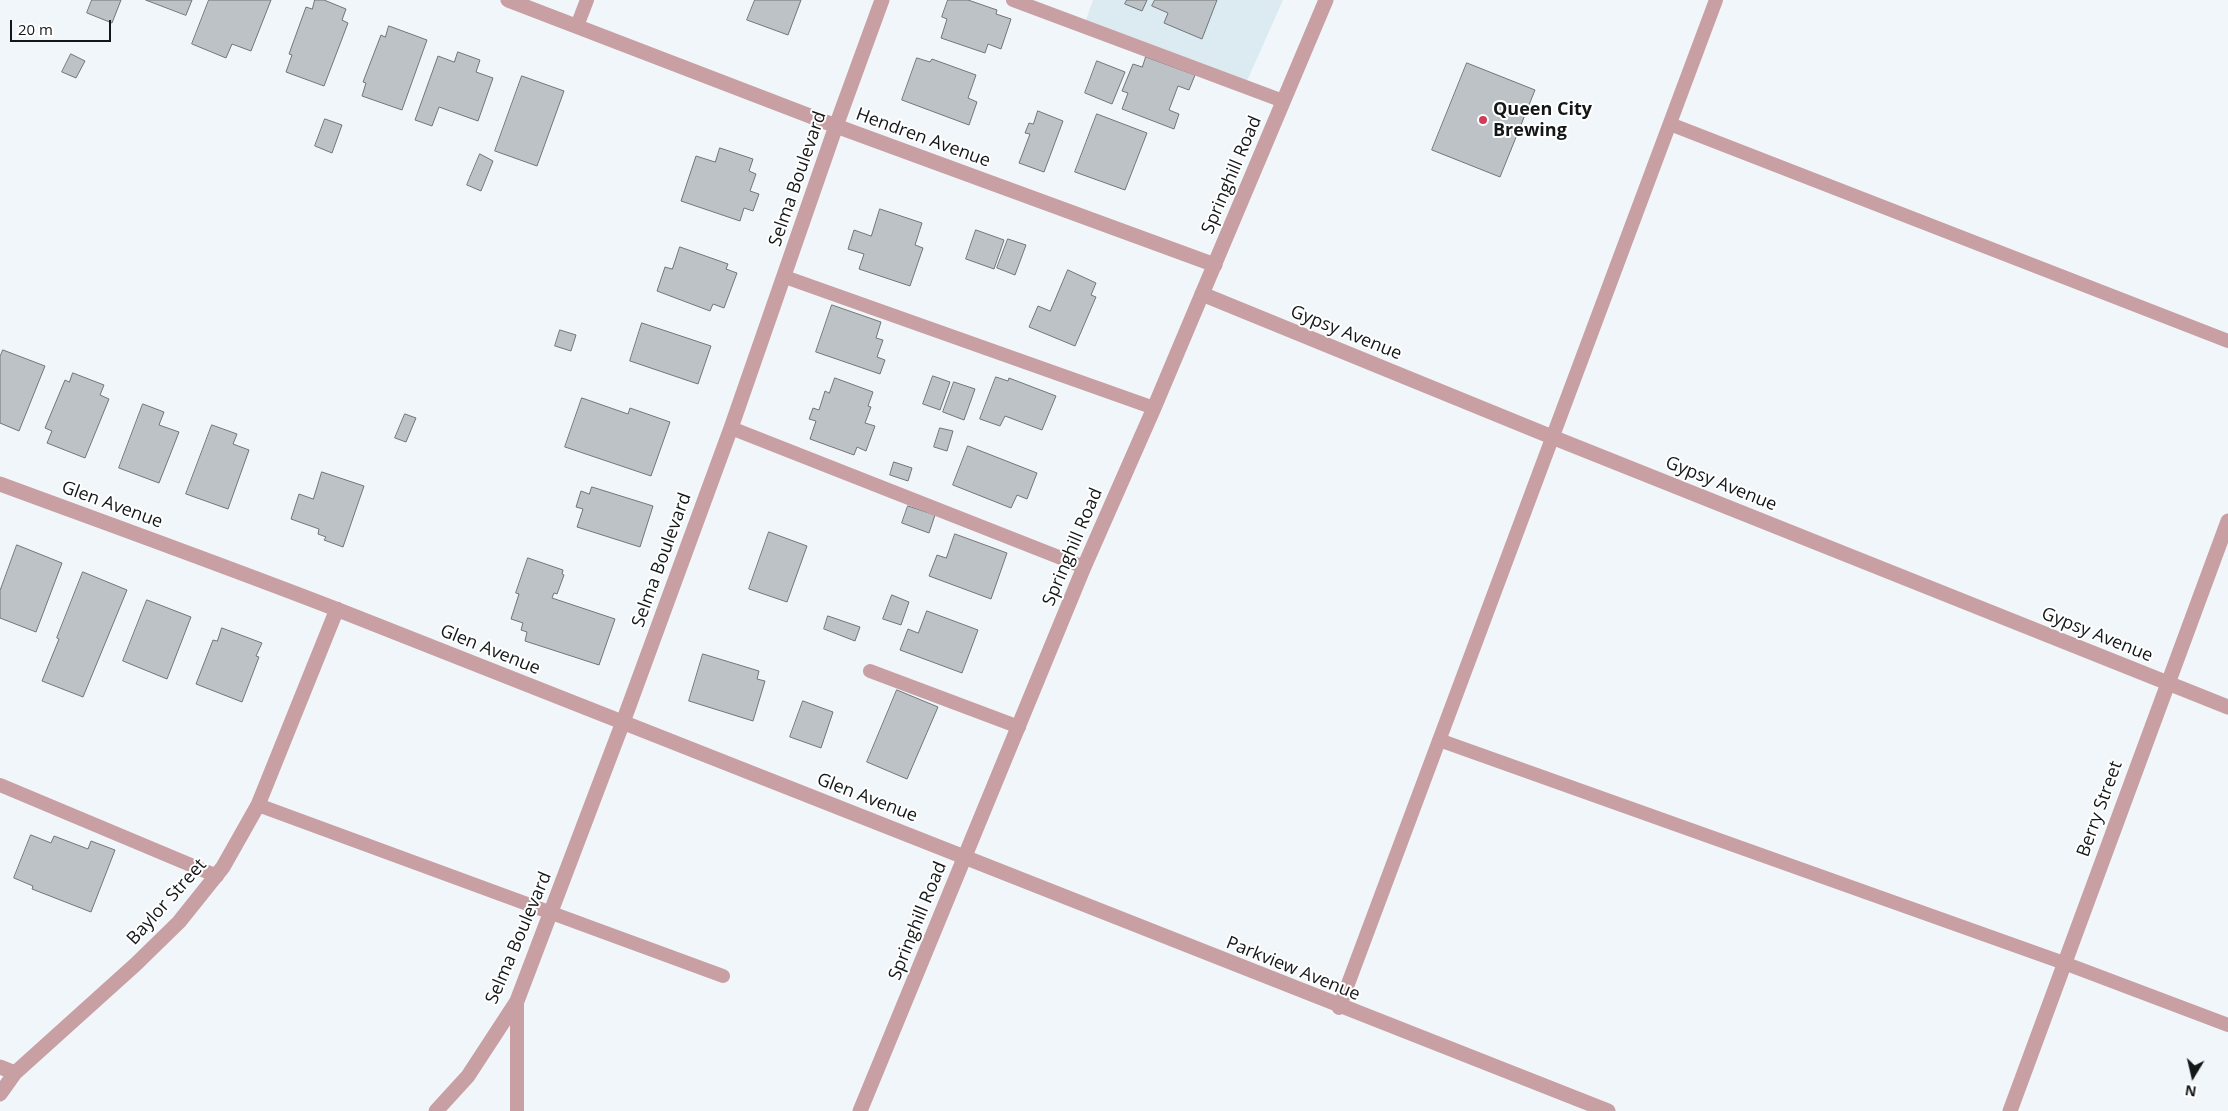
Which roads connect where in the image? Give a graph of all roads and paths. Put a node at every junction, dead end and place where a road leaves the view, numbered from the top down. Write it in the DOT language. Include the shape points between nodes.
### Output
graph roads {
  1 [pos="508,0"];
  2 [pos="587,0"];
  3 [pos="882,0"];
  4 [pos="1014,0"];
  5 [pos="1326,0"];
  6 [pos="1716,0"];
  7 [pos="576,26"];
  8 [pos="1283,101"];
  9 [pos="1670,124"];
  10 [pos="836,126"];
  11 [pos="1214,264"];
  12 [pos="785,277"];
  13 [pos="1202,294"];
  14 [pos="2228,341"];
  15 [pos="1154,408"];
  16 [pos="730,428"];
  17 [pos="1552,437"];
  18 [pos="0,484"];
  19 [pos="2228,521"];
  20 [pos="1084,567"];
  21 [pos="337,609"];
  22 [pos="870,671"];
  23 [pos="2167,682"];
  24 [pos="2228,707"];
  25 [pos="623,722"];
  26 [pos="1019,727"];
  27 [pos="1439,740"];
  28 [pos="0,785"];
  29 [pos="258,804"];
  30 [pos="965,857"];
  31 [pos="217,876"];
  32 [pos="552,912"];
  33 [pos="2064,963"];
  34 [pos="723,976"];
  35 [pos="517,1001"];
  36 [pos="1339,1008"];
  37 [pos="2228,1026"];
  38 [pos="0,1067"];
  39 [pos="15,1073"];
  40 [pos="0,1094"];
  41 [pos="436,1111"];
  42 [pos="517,1111"];
  43 [pos="860,1111"];
  44 [pos="1608,1111"];
  45 [pos="2010,1111"];
  1 -- 7 [label="street, Hendren Avenue"];
  2 -- 7 [label="lane"];
  3 -- 10 [label="street, Selma Boulevard"];
  4 -- 8 [label="lane"];
  5 -- 8 [label="street, Springhill Road"];
  6 -- 9 [label="lane"];
  7 -- 10 [label="street, Hendren Avenue"];
  8 -- 11 [label="street, Springhill Road"];
  9 -- 14 [label="lane"];
  9 -- 17 [label="lane"];
  10 -- 11 [label="street, Hendren Avenue"];
  10 -- 12 [label="street, Selma Boulevard"];
  11 -- 13 [label="street, Springhill Road"];
  12 -- 15 [label="lane"];
  12 -- 16 [label="street, Selma Boulevard"];
  13 -- 15 [label="street, Springhill Road"];
  13 -- 17 [label="street, Gypsy Avenue"];
  15 -- 20 [label="street, Springhill Road"];
  16 -- 20 [label="lane"];
  16 -- 25 [label="street, Selma Boulevard"];
  17 -- 23 [label="street, Gypsy Avenue"];
  17 -- 27 [label="lane"];
  18 -- 21 [label="street, Glen Avenue"];
  19 -- 23 [label="street, Berry Street"];
  20 -- 26 [label="street, Springhill Road"];
  21 -- 25 [label="street, Glen Avenue"];
  21 -- 29 [label="street, Baylor Street"];
  22 -- 26 [label="lane"];
  23 -- 24 [label="street, Gypsy Avenue"];
  23 -- 33 [label="street, Berry Street"];
  25 -- 30 [label="street, Glen Avenue"];
  25 -- 32 [label="street, Selma Boulevard"];
  26 -- 30 [label="street, Springhill Road"];
  27 -- 33 [label="lane"];
  27 -- 36 [label="lane"];
  28 -- 31 [label="lane"];
  29 -- 31 [label="street, Baylor Street"];
  29 -- 32 [label="lane"];
  30 -- 36 [label="street, Parkview Avenue"];
  30 -- 43 [label="street, Springhill Road"];
  31 -- 39 [label="street, Baylor Street" via="179,922 136,964"];
  32 -- 34 [label="lane"];
  32 -- 35 [label="street, Selma Boulevard"];
  33 -- 37 [label="lane"];
  33 -- 45 [label="street, Berry Street"];
  35 -- 41 [label="street, Selma Boulevard" via="468,1076"];
  35 -- 42 [label="lane"];
  36 -- 44 [label="street, Parkview Avenue"];
  38 -- 39 [label="street"];
  39 -- 40 [label="street, Baylor Street"];
}
